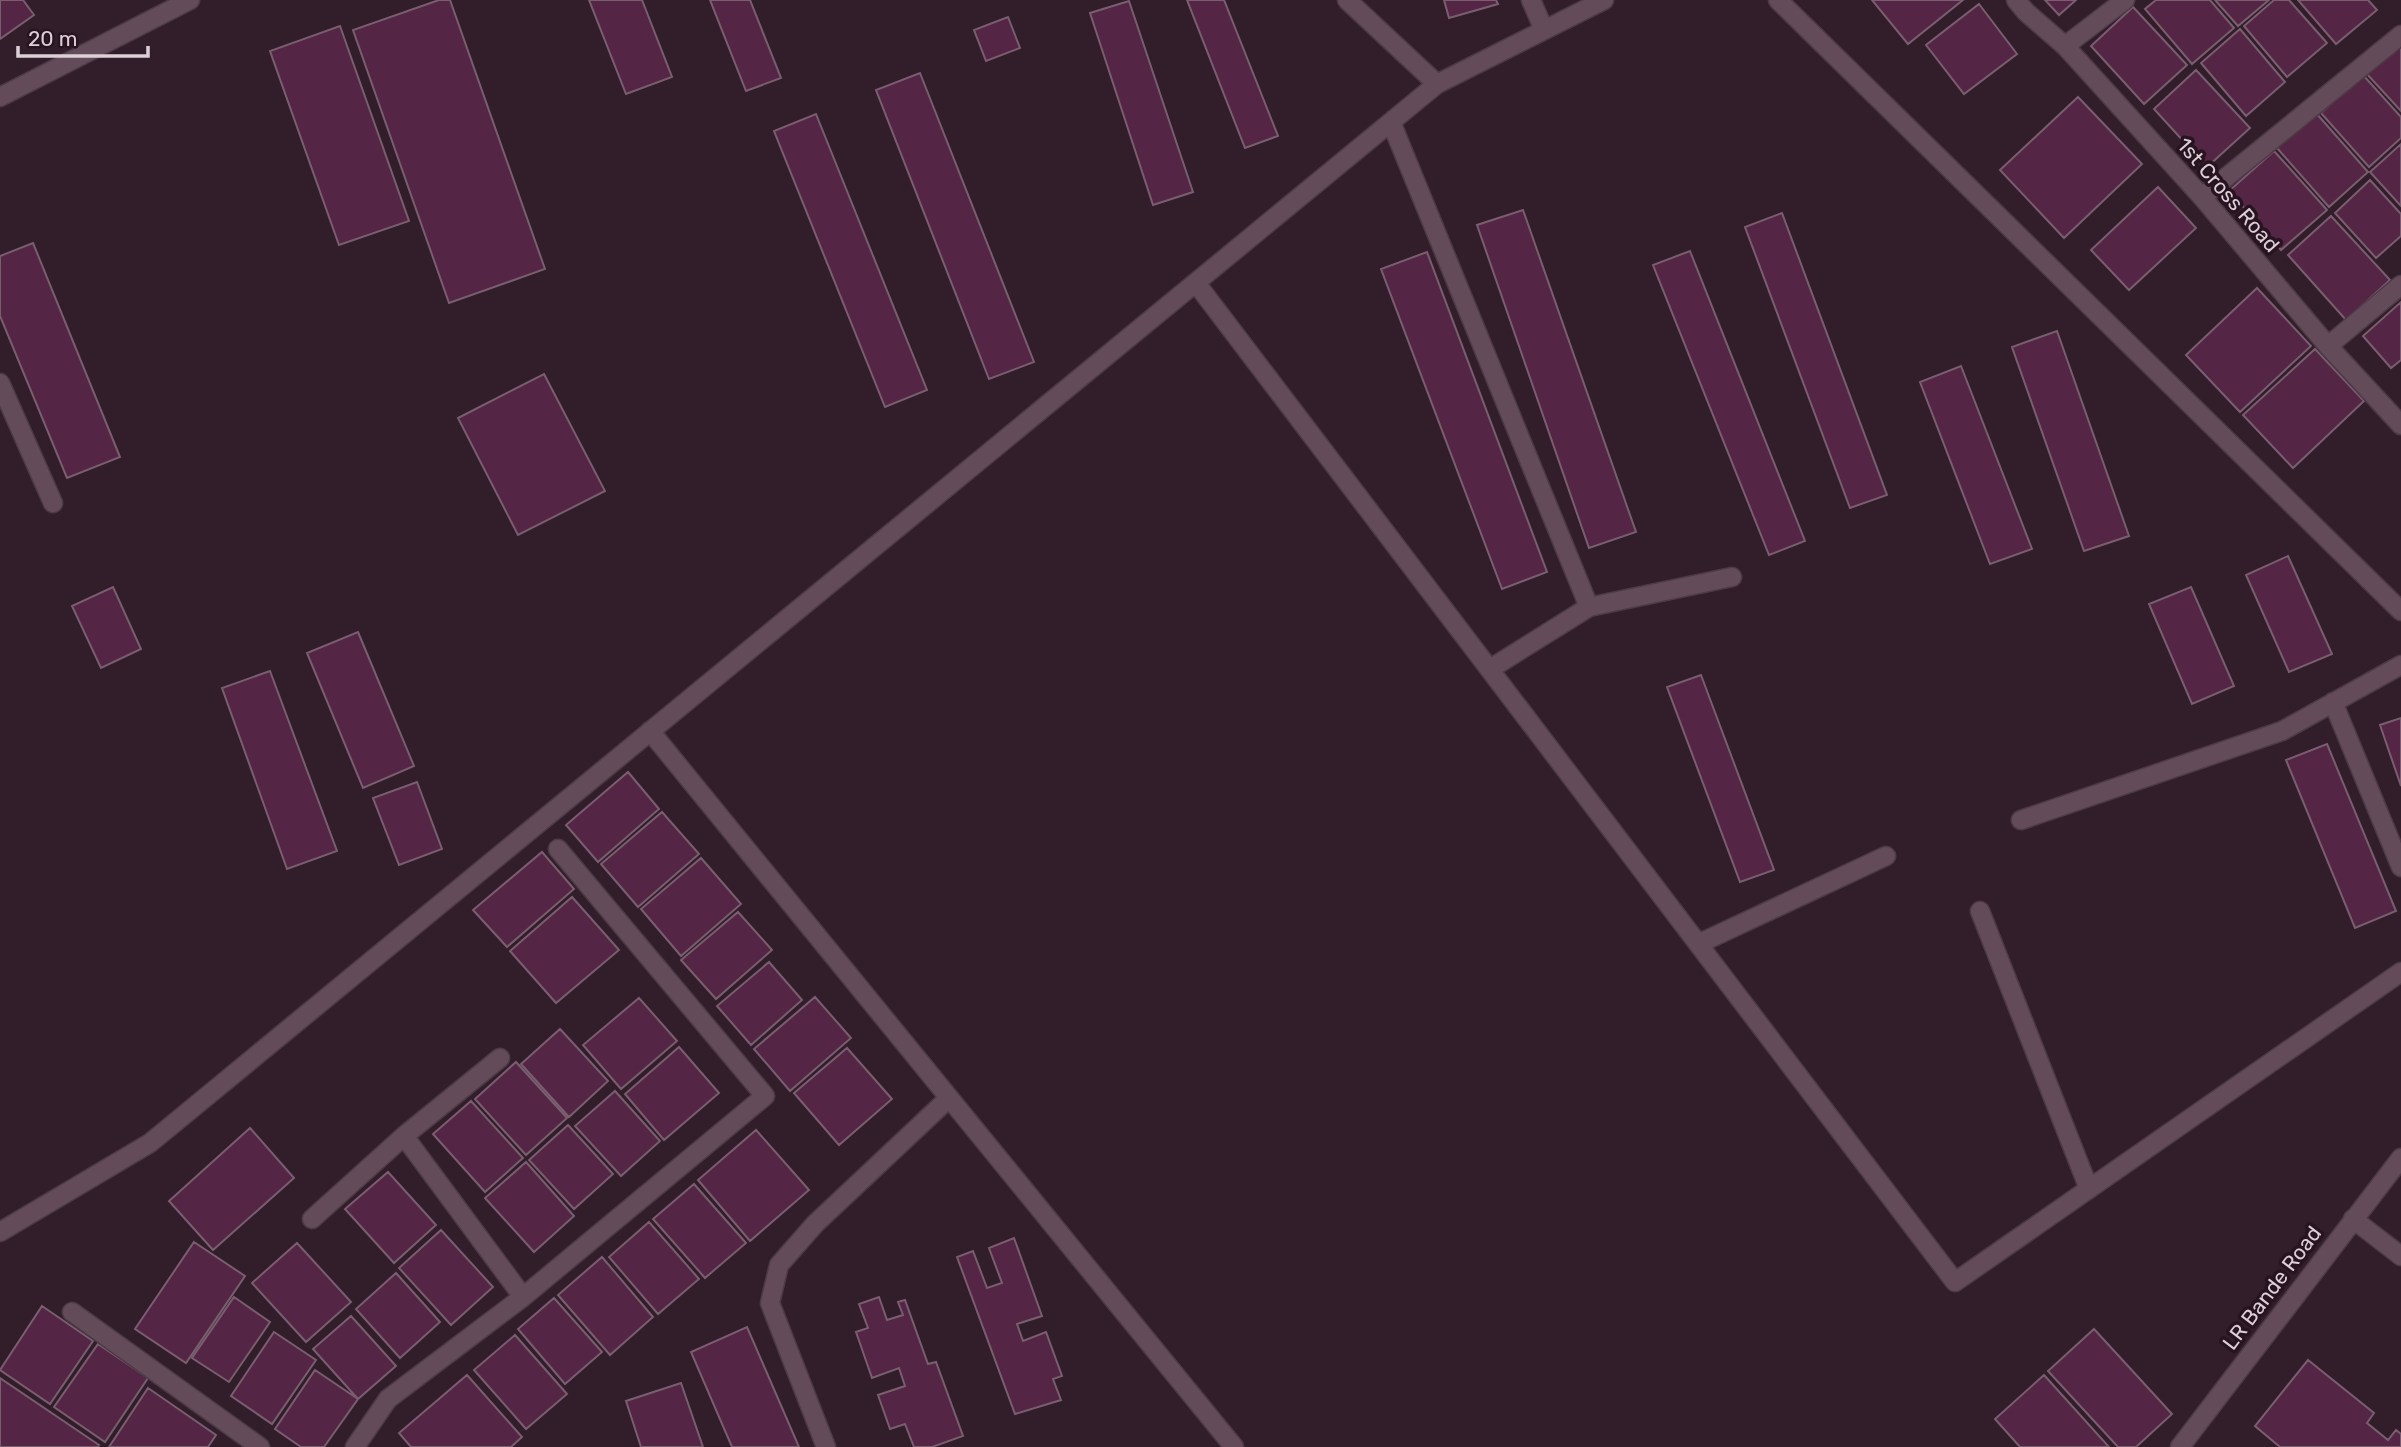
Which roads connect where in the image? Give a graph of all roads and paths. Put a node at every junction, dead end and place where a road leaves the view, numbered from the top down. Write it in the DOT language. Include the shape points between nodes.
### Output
graph roads {
  1 [pos="190,0"];
  2 [pos="1348,0"];
  3 [pos="1531,0"];
  4 [pos="1604,0"];
  5 [pos="1778,0"];
  6 [pos="2016,0"];
  7 [pos="2125,0"];
  8 [pos="1544,30"];
  9 [pos="2401,35"];
  10 [pos="2065,47"];
  11 [pos="1437,84"];
  12 [pos="0,97"];
  13 [pos="1391,122"];
  14 [pos="2202,197"];
  15 [pos="1196,283"];
  16 [pos="2401,285"];
  17 [pos="2328,345"];
  18 [pos="0,383"];
  19 [pos="2401,425"];
  20 [pos="54,503"];
  21 [pos="1732,577"];
  22 [pos="1589,607"];
  23 [pos="2401,611"];
  24 [pos="2401,665"];
  25 [pos="1490,669"];
  26 [pos="2333,702"];
  27 [pos="650,731"];
  28 [pos="2021,820"];
  29 [pos="558,849"];
  30 [pos="1886,856"];
  31 [pos="2401,867"];
  32 [pos="1980,911"];
  33 [pos="1698,944"];
  34 [pos="2401,972"];
  35 [pos="500,1058"];
  36 [pos="949,1098"];
  37 [pos="404,1136"];
  38 [pos="2401,1158"];
  39 [pos="2089,1189"];
  40 [pos="312,1219"];
  41 [pos="2353,1219"];
  42 [pos="0,1232"];
  43 [pos="2401,1256"];
  44 [pos="523,1297"];
  45 [pos="72,1312"];
  46 [pos="260,1447"];
  47 [pos="355,1447"];
  48 [pos="827,1447"];
  49 [pos="1234,1447"];
  50 [pos="2180,1447"];
  1 -- 12 [label="street"];
  2 -- 11 [label="street"];
  3 -- 8 [label="street"];
  4 -- 8 [label="street"];
  5 -- 23 [label="street"];
  6 -- 10 [label="street, 1st Cross Road"];
  7 -- 10 [label="street"];
  8 -- 11 [label="street"];
  9 -- 14 [label="street"];
  10 -- 14 [label="street, 1st Cross Road"];
  11 -- 13 [label="street"];
  13 -- 15 [label="street"];
  13 -- 22 [label="street"];
  14 -- 17 [label="street, 1st Cross Road"];
  15 -- 25 [label="street"];
  15 -- 27 [label="street"];
  16 -- 17 [label="street"];
  17 -- 19 [label="street, 1st Cross Road"];
  18 -- 20 [label="street"];
  21 -- 22 [label="street"];
  22 -- 25 [label="street"];
  24 -- 26 [label="street"];
  25 -- 33 [label="street"];
  26 -- 28 [label="street" via="2282,731"];
  26 -- 31 [label="street"];
  27 -- 36 [label="street"];
  27 -- 42 [label="street" via="150,1143"];
  29 -- 44 [label="street" via="765,1097"];
  30 -- 33 [label="street"];
  32 -- 39 [label="street"];
  33 -- 39 [label="street" via="1955,1282"];
  34 -- 39 [label="street"];
  35 -- 37 [label="street"];
  36 -- 48 [label="street" via="814,1224 779,1265 770,1303"];
  36 -- 49 [label="street"];
  37 -- 40 [label="street"];
  37 -- 44 [label="street"];
  38 -- 41 [label="street, LR Bande Road"];
  41 -- 43 [label="street"];
  41 -- 50 [label="street, LR Bande Road"];
  44 -- 47 [label="street" via="388,1399"];
  45 -- 46 [label="street"];
}
